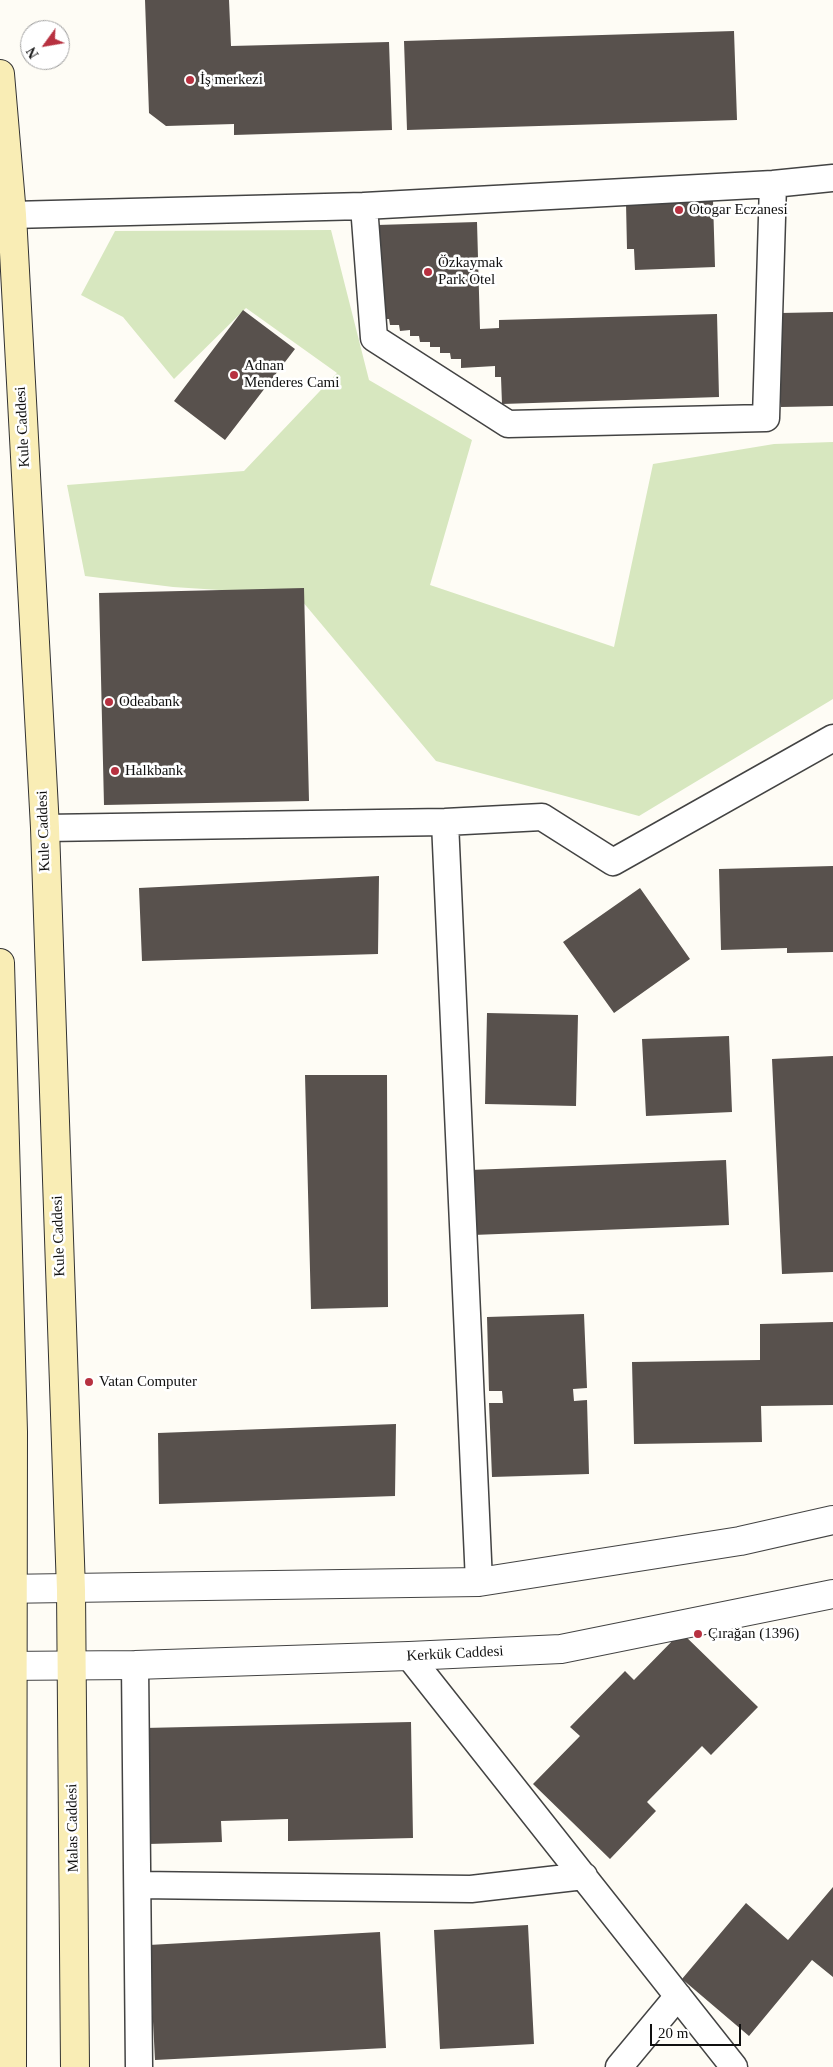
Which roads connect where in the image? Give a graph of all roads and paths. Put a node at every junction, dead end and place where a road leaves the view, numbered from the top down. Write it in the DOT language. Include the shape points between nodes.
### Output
graph roads {
  1 [pos="0,74"];
  2 [pos="833,178"];
  3 [pos="774,184"];
  4 [pos="364,206"];
  5 [pos="12,215"];
  6 [pos="833,738"];
  7 [pos="445,822"];
  8 [pos="45,828"];
  9 [pos="0,963"];
  10 [pos="13,1432"];
  11 [pos="0,1457"];
  12 [pos="833,1520"];
  13 [pos="479,1582"];
  14 [pos="7,1589"];
  15 [pos="71,1590"];
  16 [pos="833,1594"];
  17 [pos="409,1656"];
  18 [pos="71,1665"];
  19 [pos="134,1665"];
  20 [pos="6,1666"];
  21 [pos="584,1876"];
  22 [pos="138,1885"];
  23 [pos="678,1996"];
  24 [pos="12,2067"];
  25 [pos="76,2067"];
  26 [pos="139,2067"];
  27 [pos="619,2067"];
  28 [pos="734,2067"];
  1 -- 5 [label="main road, Kule Caddesi"];
  2 -- 3 [label="street"];
  3 -- 4 [label="street"];
  3 -- 4 [label="street" via="766,418 508,424 374,338"];
  4 -- 5 [label="street"];
  5 -- 8 [label="main road, Kule Caddesi"];
  6 -- 7 [label="street" via="613,862 542,817"];
  7 -- 8 [label="street"];
  7 -- 13 [label="street"];
  8 -- 15 [label="main road, Kule Caddesi"];
  9 -- 10 [label="main road"];
  10 -- 11 [label="main road"];
  10 -- 14 [label="main road"];
  12 -- 13 [label="street" via="740,1541"];
  13 -- 15 [label="street"];
  14 -- 15 [label="street"];
  14 -- 20 [label="main road"];
  15 -- 18 [label="main road, Malas Caddesi"];
  16 -- 17 [label="street, Kerkük Caddesi" via="561,1648"];
  17 -- 19 [label="street, Kerkük Caddesi"];
  17 -- 21 [label="street"];
  18 -- 19 [label="street, Kerkük Caddesi"];
  18 -- 20 [label="street, Kerkük Caddesi"];
  18 -- 25 [label="main road, Malas Caddesi"];
  19 -- 22 [label="street"];
  20 -- 24 [label="main road"];
  21 -- 22 [label="street" via="471,1889"];
  21 -- 23 [label="street"];
  22 -- 26 [label="street"];
  23 -- 27 [label="street"];
  23 -- 28 [label="street"];
}
